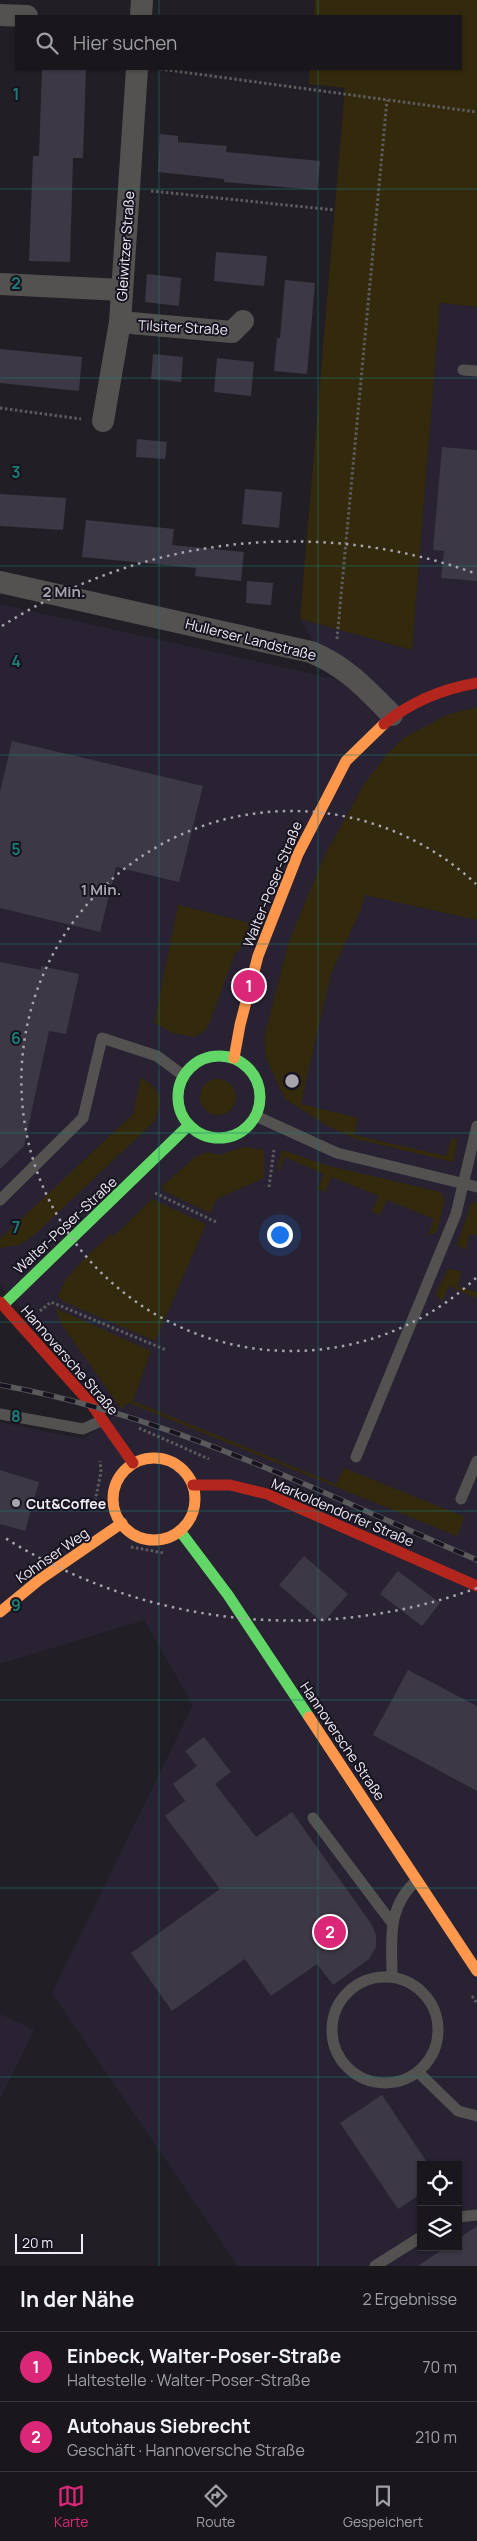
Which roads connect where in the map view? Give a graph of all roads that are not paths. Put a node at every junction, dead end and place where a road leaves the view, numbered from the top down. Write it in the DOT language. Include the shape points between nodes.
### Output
graph roads {
  1 [pos="142,0"];
  2 [pos="0,15"];
  3 [pos="141,15"];
  4 [pos="15,16"];
  5 [pos="137,70"];
  6 [pos="0,284"];
  7 [pos="122,290"];
  8 [pos="120,322"];
  9 [pos="243,322"];
  10 [pos="463,370"];
  11 [pos="477,371"];
  12 [pos="103,421"];
  13 [pos="0,582"];
  14 [pos="477,683"];
  15 [pos="392,715"];
  16 [pos="234,1058"];
  17 [pos="184,1076"];
  18 [pos="256,1116"];
  19 [pos="189,1125"];
  20 [pos="477,1126"];
  21 [pos="464,1184"];
  22 [pos="477,1187"];
  23 [pos="0,1200"];
  24 [pos="1,1303"];
  25 [pos="0,1414"];
  26 [pos="103,1420"];
  27 [pos="356,1457"];
  28 [pos="477,1461"];
  29 [pos="134,1463"];
  30 [pos="193,1485"];
  31 [pos="461,1499"];
  32 [pos="122,1523"];
  33 [pos="180,1531"];
  34 [pos="477,1586"];
  35 [pos="0,1612"];
  36 [pos="312,1818"];
  37 [pos="418,1880"];
  38 [pos="392,1923"];
  39 [pos="477,1970"];
  40 [pos="392,1977"];
  41 [pos="418,2072"];
  42 [pos="477,2116"];
  43 [pos="477,2215"];
  44 [pos="462,2217"];
  45 [pos="417,2240"];
  46 [pos="375,2266"];
  1 -- 3 [label="street"];
  2 -- 4 [label="street"];
  5 -- 7 [label="street, Gleiwitzer Straße"];
  6 -- 7 [label="street"];
  7 -- 8 [label="street, Gleiwitzer Straße"];
  8 -- 9 [label="street, Tilsiter Straße" via="232,332"];
  8 -- 12 [label="street, Gleiwitzer Straße"];
  10 -- 11 [label="lane"];
  13 -- 15 [label="street, Hullerser Landstraße" via="312,652 334,662 356,679"];
  14 -- 15 [label="main road" via="458,685 428,695"];
  15 -- 16 [label="main road, Walter-Poser-Straße" via="349,756 307,831 249,986 238,1025"];
  16 -- 17 [label="main road" via="222,1056 200,1060"];
  16 -- 18 [label="main road" via="246,1065 257,1082 260,1103"];
  17 -- 19 [label="main road" via="178,1101"];
  17 -- 23 [label="lane" via="157,1056 102,1038 83,1118"];
  18 -- 19 [label="main road" via="248,1127 225,1138 206,1135"];
  18 -- 21 [label="lane" via="337,1153"];
  19 -- 24 [label="main road, Walter-Poser-Straße"];
  20 -- 21 [label="lane"];
  21 -- 22 [label="lane"];
  21 -- 27 [label="lane" via="456,1214"];
  24 -- 26 [label="main road, Hannoversche Straße"];
  25 -- 26 [label="lane" via="83,1429"];
  26 -- 29 [label="main road, Hannoversche Straße"];
  28 -- 31 [label="lane"];
  29 -- 30 [label="main road" via="151,1457 168,1460 184,1470"];
  29 -- 32 [label="main road" via="122,1473 115,1486 113,1502"];
  30 -- 33 [label="main road" via="196,1497 194,1510"];
  30 -- 34 [label="main road, Markoldendorfer Straße" via="230,1485 267,1494"];
  32 -- 33 [label="main road" via="138,1537 152,1540"];
  32 -- 35 [label="main road, Kohnser Weg" via="39,1580"];
  33 -- 37 [label="main road, Hannoversche Straße" via="228,1595"];
  36 -- 38 [label="lane"];
  37 -- 38 [label="lane" via="404,1893"];
  37 -- 39 [label="main road, Hannoversche Straße"];
  38 -- 40 [label="lane"];
  40 -- 41 [label="lane" via="409,1982 424,1993 436,2016 437,2042 430,2059"];
  40 -- 41 [label="lane" via="358,1984 345,1995 335,2010 331,2027 333,2044 340,2060 353,2073 368,2081 386,2084"];
  41 -- 42 [label="lane" via="458,2111"];
  43 -- 44 [label="lane"];
  45 -- 46 [label="lane"];
}
